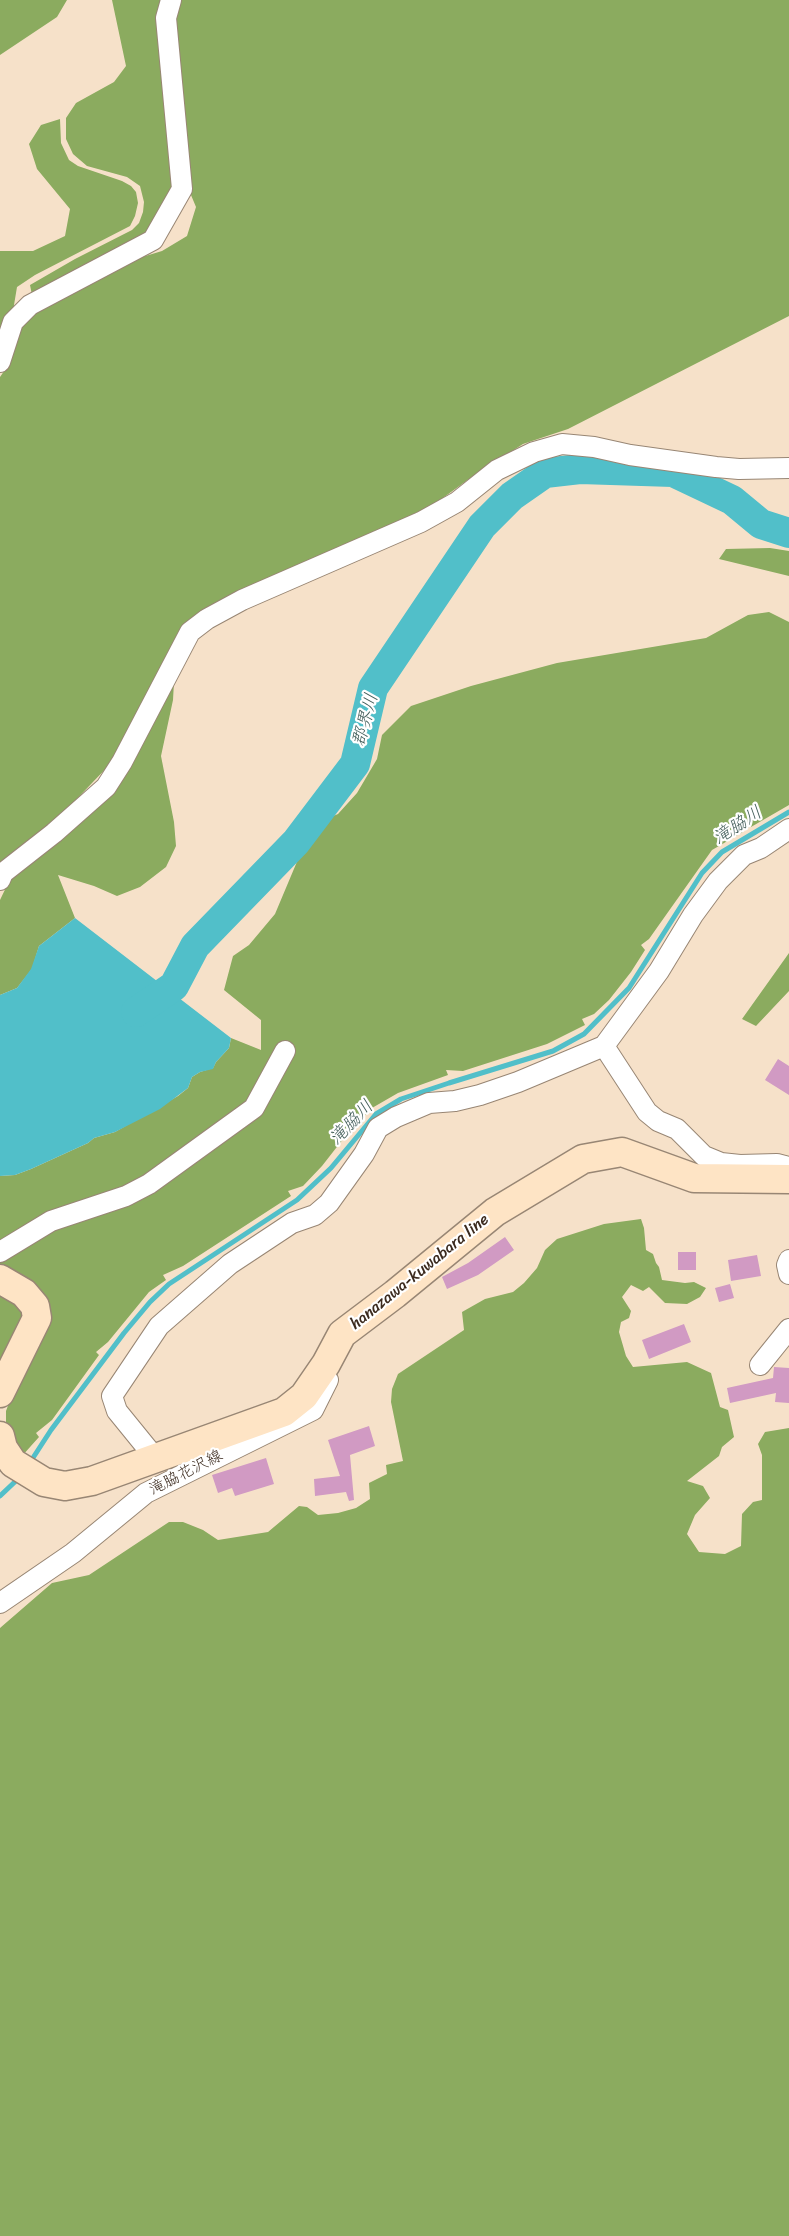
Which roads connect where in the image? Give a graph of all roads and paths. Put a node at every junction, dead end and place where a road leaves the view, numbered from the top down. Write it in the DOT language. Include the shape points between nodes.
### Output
graph roads {
  1 [pos="171,0"];
  2 [pos="0,362"];
  3 [pos="789,468"];
  4 [pos="789,829"];
  5 [pos="0,880"];
  6 [pos="604,1046"];
  7 [pos="285,1051"];
  8 [pos="789,1167"];
  9 [pos="789,1179"];
  10 [pos="0,1252"];
  11 [pos="789,1260"];
  12 [pos="789,1274"];
  13 [pos="0,1279"];
  14 [pos="789,1329"];
  15 [pos="326,1364"];
  16 [pos="760,1365"];
  17 [pos="0,1393"];
  18 [pos="0,1436"];
  19 [pos="156,1460"];
  20 [pos="0,1603"];
  1 -- 2 [label="street" via="166,18 182,189 153,240 30,305 13,322"];
  3 -- 5 [label="street" via="716,467 562,444 497,470 457,502 421,522 242,600 190,632 106,787 3,873"];
  4 -- 6 [label="street" via="744,855 718,880"];
  6 -- 8 [label="street" via="647,1112 677,1129 704,1156 740,1166"];
  6 -- 19 [label="street" via="490,1091 455,1101 429,1103 378,1128 329,1203 230,1264 159,1326 112,1396 117,1411"];
  7 -- 10 [label="street" via="254,1108 149,1185 51,1221"];
  9 -- 15 [label="main road, hanazawa-kuwabara line" via="694,1178 622,1152 583,1159 495,1212 342,1334"];
  11 -- 12 [label="street"];
  13 -- 17 [label="main road" via="24,1293 35,1306 37,1318"];
  14 -- 16 [label="street"];
  15 -- 19 [label="main road, hanazawa-kuwabara line" via="304,1396 284,1412"];
  15 -- 20 [label="street, 滝脇花沢線" via="328,1382 313,1410 146,1493 73,1553"];
  18 -- 19 [label="main road, hanazawa-kuwabara line" via="3,1448 22,1469 44,1482 65,1486 92,1482"];
}
